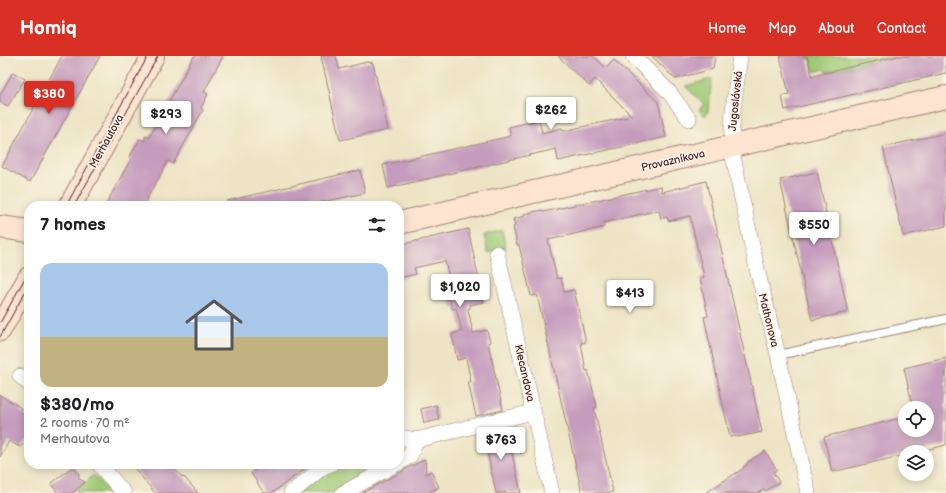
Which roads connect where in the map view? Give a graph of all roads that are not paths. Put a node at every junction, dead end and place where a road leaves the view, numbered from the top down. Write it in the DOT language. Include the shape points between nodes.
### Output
graph roads {
  1 [pos="153,56"];
  2 [pos="632,56"];
  3 [pos="740,56"];
  4 [pos="946,97"];
  5 [pos="689,119"];
  6 [pos="731,147"];
  7 [pos="73,201"];
  8 [pos="404,222"];
  9 [pos="0,227"];
  10 [pos="24,230"];
  11 [pos="497,254"];
  12 [pos="24,287"];
  13 [pos="946,319"];
  14 [pos="0,328"];
  15 [pos="778,355"];
  16 [pos="533,412"];
  17 [pos="404,438"];
  18 [pos="416,440"];
  19 [pos="404,459"];
  20 [pos="103,469"];
  21 [pos="321,469"];
  22 [pos="387,469"];
  23 [pos="124,493"];
  24 [pos="291,493"];
  25 [pos="343,493"];
  26 [pos="552,493"];
  27 [pos="808,493"];
  1 -- 7 [label="main road, Merhautova"];
  2 -- 5 [label="street" via="669,92"];
  3 -- 6 [label="street, Jugoslávská"];
  4 -- 6 [label="main road, Provazníkova"];
  6 -- 8 [label="main road, Provazníkova"];
  6 -- 15 [label="street, Mathonova"];
  9 -- 10 [label="main road"];
  11 -- 16 [label="street, Klecandova"];
  12 -- 14 [label="main road"];
  13 -- 15 [label="lane"];
  15 -- 27 [label="street, Mathonova"];
  16 -- 18 [label="street"];
  16 -- 26 [label="street, Klecandova"];
  17 -- 18 [label="street"];
  18 -- 19 [label="street" via="410,456"];
  20 -- 23 [label="street"];
  21 -- 24 [label="street"];
  22 -- 25 [label="street"];
}
